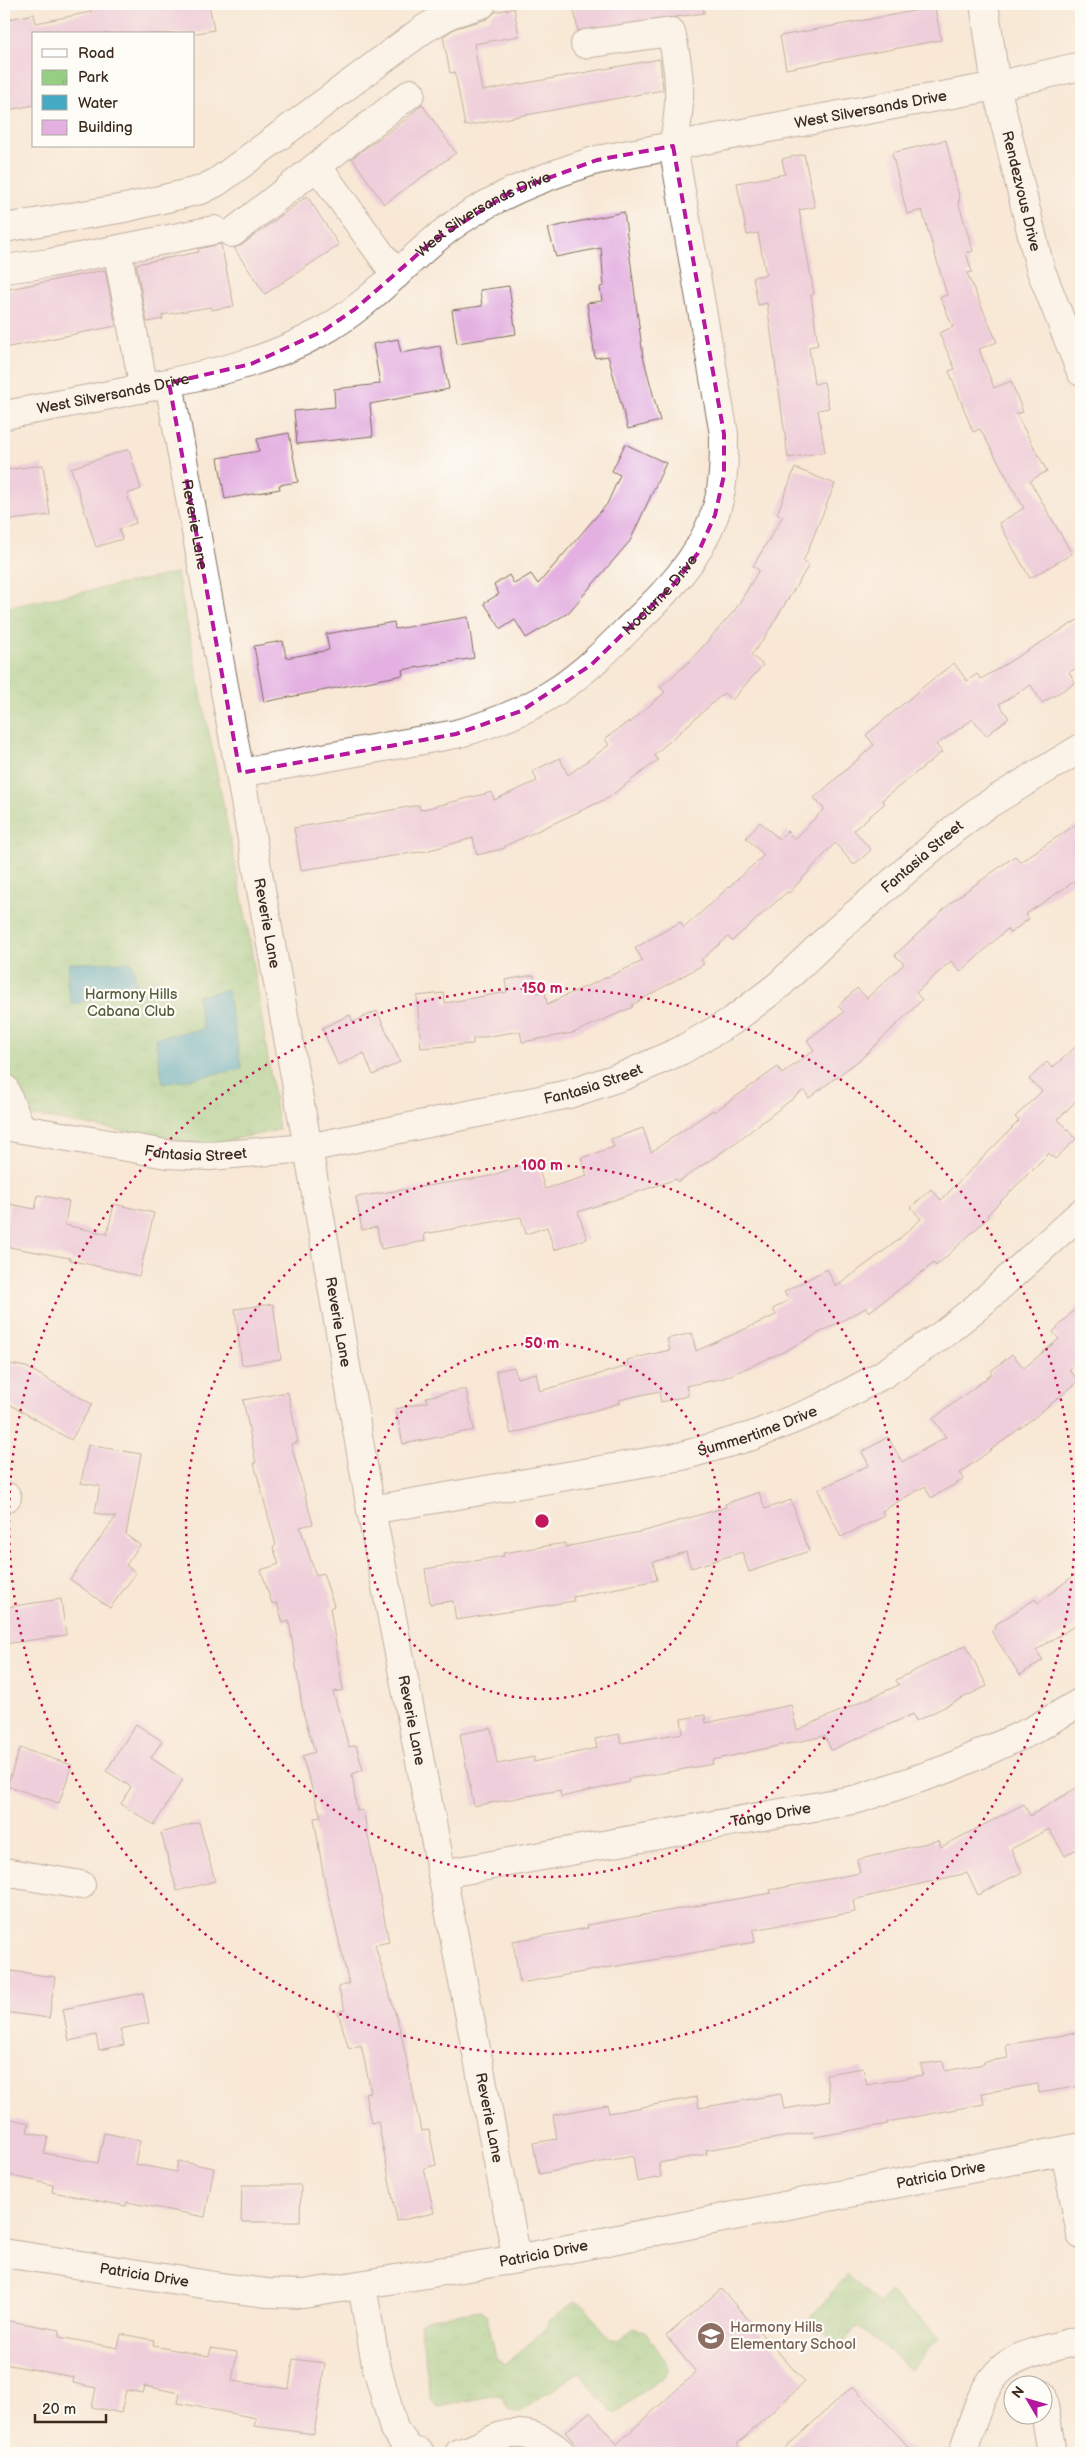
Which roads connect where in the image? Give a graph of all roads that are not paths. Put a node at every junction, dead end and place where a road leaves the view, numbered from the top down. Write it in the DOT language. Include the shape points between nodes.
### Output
graph roads {
  1 [pos="482,4"];
  2 [pos="984,4"];
  3 [pos="585,44"];
  4 [pos="1081,66"];
  5 [pos="996,86"];
  6 [pos="411,93"];
  7 [pos="673,146"];
  8 [pos="317,166"];
  9 [pos="4,228"];
  10 [pos="117,250"];
  11 [pos="4,269"];
  12 [pos="396,275"];
  13 [pos="1081,372"];
  14 [pos="157,386"];
  15 [pos="4,415"];
  16 [pos="1081,748"];
  17 [pos="240,773"];
  18 [pos="4,1088"];
  19 [pos="12,1127"];
  20 [pos="308,1148"];
  21 [pos="1081,1213"];
  22 [pos="371,1510"];
  23 [pos="1081,1702"];
  24 [pos="4,1872"];
  25 [pos="442,1874"];
  26 [pos="80,1885"];
  27 [pos="1073,2149"];
  28 [pos="1081,2235"];
  29 [pos="4,2253"];
  30 [pos="517,2259"];
  31 [pos="362,2286"];
  32 [pos="1081,2340"];
  33 [pos="1036,2352"];
  34 [pos="1039,2374"];
  35 [pos="1047,2424"];
  36 [pos="420,2453"];
  37 [pos="459,2453"];
  38 [pos="561,2453"];
  39 [pos="963,2453"];
  40 [pos="1052,2453"];
  1 -- 9 [label="street" via="450,14 424,29 217,182 201,190 125,208"];
  2 -- 5 [label="street, Rendezvous Drive"];
  3 -- 7 [label="street" via="671,32 680,78 680,113"];
  4 -- 5 [label="street, West Silversands Drive"];
  5 -- 7 [label="street, West Silversands Drive"];
  5 -- 13 [label="street, Rendezvous Drive" via="1040,268"];
  6 -- 8 [label="street"];
  7 -- 12 [label="street, West Silversands Drive" via="597,160 511,192 471,214 433,241"];
  7 -- 17 [label="street, Nocturne Drive" via="724,434 724,475 715,515 698,553 673,586 591,665 551,695 521,711 490,725 456,734"];
  8 -- 10 [label="street" via="223,232"];
  8 -- 12 [label="street"];
  10 -- 11 [label="street"];
  10 -- 14 [label="street, Reverie Lane"];
  12 -- 14 [label="street, West Silversands Drive" via="323,331 288,349 251,364"];
  14 -- 15 [label="street, West Silversands Drive"];
  14 -- 17 [label="street, Reverie Lane"];
  16 -- 20 [label="street, Fantasia Street" via="982,808 954,829 779,985 732,1021 680,1051 626,1075 569,1094"];
  17 -- 20 [label="street, Reverie Lane"];
  18 -- 19 [label="street"];
  19 -- 20 [label="street, Fantasia Street" via="167,1154 210,1156"];
  20 -- 22 [label="street, Reverie Lane"];
  21 -- 22 [label="street, Summertime Drive" via="942,1335 882,1375 819,1409 752,1436 682,1456"];
  22 -- 25 [label="street, Reverie Lane"];
  23 -- 25 [label="street, Tango Drive" via="1034,1730 947,1769 858,1799"];
  24 -- 26 [label="street"];
  25 -- 30 [label="street, Reverie Lane"];
  27 -- 28 [label="street"];
  27 -- 30 [label="street, Patricia Drive"];
  29 -- 31 [label="street, Patricia Drive" via="267,2293 304,2294"];
  30 -- 31 [label="street, Patricia Drive"];
  31 -- 36 [label="street" via="376,2364 394,2430 410,2450"];
  32 -- 33 [label="street"];
  33 -- 34 [label="street"];
  33 -- 39 [label="street" via="1005,2366 989,2385"];
  35 -- 40 [label="street"];
  37 -- 38 [label="street" via="500,2437 521,2433 542,2438"];
}
